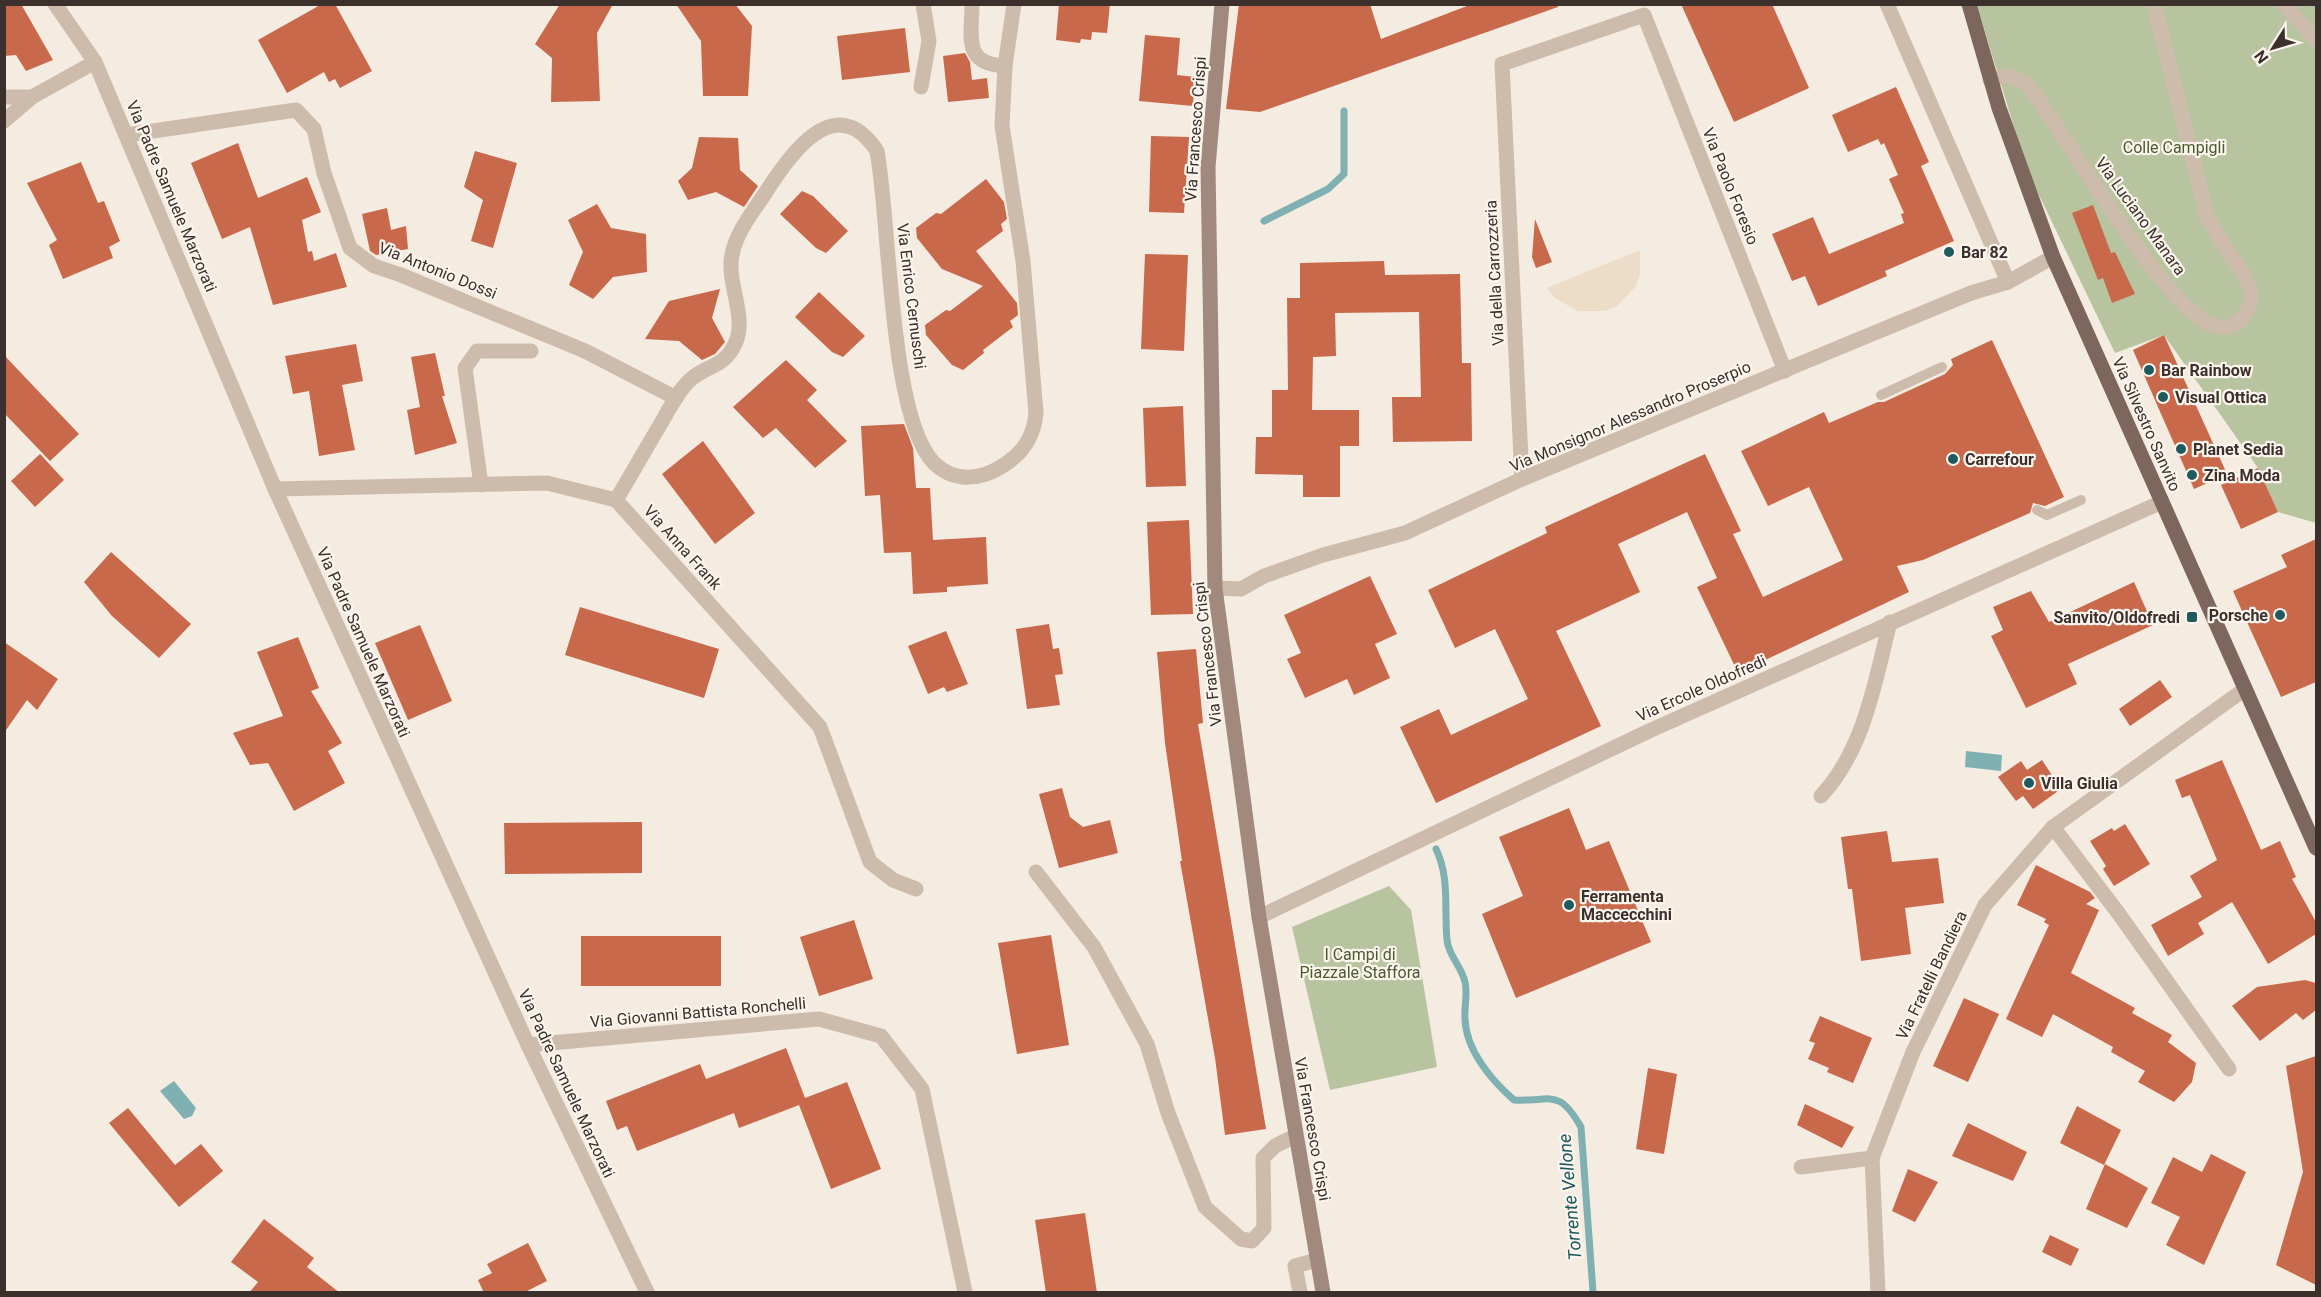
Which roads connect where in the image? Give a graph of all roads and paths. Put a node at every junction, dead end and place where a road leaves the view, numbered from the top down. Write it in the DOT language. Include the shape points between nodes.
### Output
graph roads {
  1 [pos="56,4"];
  2 [pos="923,4"];
  3 [pos="972,4"];
  4 [pos="1014,4"];
  5 [pos="1222,4"];
  6 [pos="1887,4"];
  7 [pos="1969,4"];
  8 [pos="2154,4"];
  9 [pos="2284,4"];
  10 [pos="2316,40"];
  11 [pos="95,62"];
  12 [pos="1502,64"];
  13 [pos="1005,66"];
  14 [pos="1990,80"];
  15 [pos="921,87"];
  16 [pos="4,97"];
  17 [pos="32,97"];
  18 [pos="4,121"];
  19 [pos="126,135"];
  20 [pos="2053,257"];
  21 [pos="2008,282"];
  22 [pos="531,351"];
  23 [pos="1941,367"];
  24 [pos="1785,370"];
  25 [pos="1881,395"];
  26 [pos="676,398"];
  27 [pos="1522,479"];
  28 [pos="481,485"];
  29 [pos="275,489"];
  30 [pos="616,500"];
  31 [pos="2081,500"];
  32 [pos="2162,502"];
  33 [pos="2037,510"];
  34 [pos="1215,588"];
  35 [pos="1890,622"];
  36 [pos="2245,689"];
  37 [pos="1821,796"];
  38 [pos="2053,827"];
  39 [pos="2316,848"];
  40 [pos="1036,872"];
  41 [pos="916,889"];
  42 [pos="1259,917"];
  43 [pos="528,1045"];
  44 [pos="2229,1069"];
  45 [pos="1295,1136"];
  46 [pos="1872,1158"];
  47 [pos="1801,1167"];
  48 [pos="1317,1260"];
  49 [pos="647,1293"];
  50 [pos="965,1293"];
  51 [pos="1300,1293"];
  52 [pos="1323,1293"];
  53 [pos="1878,1293"];
  1 -- 11 [label="street, Via Padre Samuele Marzorati"];
  2 -- 15 [label="street" via="929,41"];
  3 -- 13 [label="street" via="970,29 975,52 991,66"];
  4 -- 13 [label="street, Via Enrico Cernuschi"];
  5 -- 34 [label="street, Via Francesco Crispi" via="1208,167"];
  6 -- 21 [label="street"];
  7 -- 14 [label="main road, Via Silvestro Sanvito"];
  8 -- 14 [label="street, Via Luciano Manara" via="2207,216 2243,270 2252,291 2251,306 2233,326 2207,324 2164,280 2135,244 2026,83 2007,76"];
  9 -- 10 [label="street"];
  11 -- 17 [label="street"];
  11 -- 19 [label="street, Via Padre Samuele Marzorati"];
  12 -- 24 [label="street, Via Paolo Foresio" via="1644,15"];
  12 -- 27 [label="street, Via della Carrozzeria"];
  13 -- 26 [label="street, Via Enrico Cernuschi" via="1002,135 1023,261 1036,413 1035,428 1020,452 994,472 976,478 942,470 926,451 909,407 877,151 867,137 842,126 814,132 792,153 747,221 731,255 738,311 737,341 729,356 691,380"];
  14 -- 20 [label="main road, Via Silvestro Sanvito"];
  16 -- 17 [label="street"];
  17 -- 18 [label="street"];
  19 -- 26 [label="street, Via Antonio Dossi" via="296,110 314,129 324,173 350,248 374,266 585,351"];
  19 -- 29 [label="street, Via Padre Samuele Marzorati"];
  20 -- 21 [label="street, Via Monsignor Alessandro Proserpio"];
  20 -- 32 [label="main road, Via Silvestro Sanvito"];
  21 -- 24 [label="street, Via Monsignor Alessandro Proserpio"];
  22 -- 28 [label="street" via="477,351 465,368"];
  23 -- 25 [label="lane"];
  24 -- 27 [label="street, Via Monsignor Alessandro Proserpio"];
  26 -- 30 [label="street, Via Enrico Cernuschi"];
  27 -- 34 [label="street, Via Monsignor Alessandro Proserpio" via="1405,533 1323,555 1240,589"];
  28 -- 29 [label="street"];
  28 -- 30 [label="street" via="548,483"];
  29 -- 43 [label="street, Via Padre Samuele Marzorati"];
  30 -- 41 [label="street, Via Anna Frank" via="820,727 870,862 893,880"];
  31 -- 33 [label="lane" via="2047,515"];
  32 -- 35 [label="street, Via Ercole Oldofredi"];
  32 -- 36 [label="main road, Via Silvestro Sanvito"];
  34 -- 42 [label="street, Via Francesco Crispi"];
  35 -- 37 [label="street" via="1850,758"];
  35 -- 42 [label="street, Via Ercole Oldofredi" via="1649,731"];
  36 -- 38 [label="street, Via Fratelli Bandiera"];
  36 -- 39 [label="main road, Via Silvestro Sanvito"];
  38 -- 44 [label="street"];
  38 -- 46 [label="street, Via Fratelli Bandiera" via="1985,905 1913,1052"];
  40 -- 45 [label="street" via="1094,947 1147,1044 1168,1113 1205,1207 1241,1239 1252,1241 1264,1228 1263,1158 1275,1146"];
  42 -- 45 [label="street, Via Francesco Crispi"];
  43 -- 49 [label="street, Via Padre Samuele Marzorati"];
  43 -- 50 [label="street, Via Giovanni Battista Ronchelli" via="819,1018 881,1036 922,1089"];
  45 -- 48 [label="street, Via Francesco Crispi"];
  46 -- 47 [label="street"];
  46 -- 53 [label="street, Via Fratelli Bandiera"];
  48 -- 51 [label="street" via="1295,1266"];
  48 -- 52 [label="street, Via Francesco Crispi"];
}
